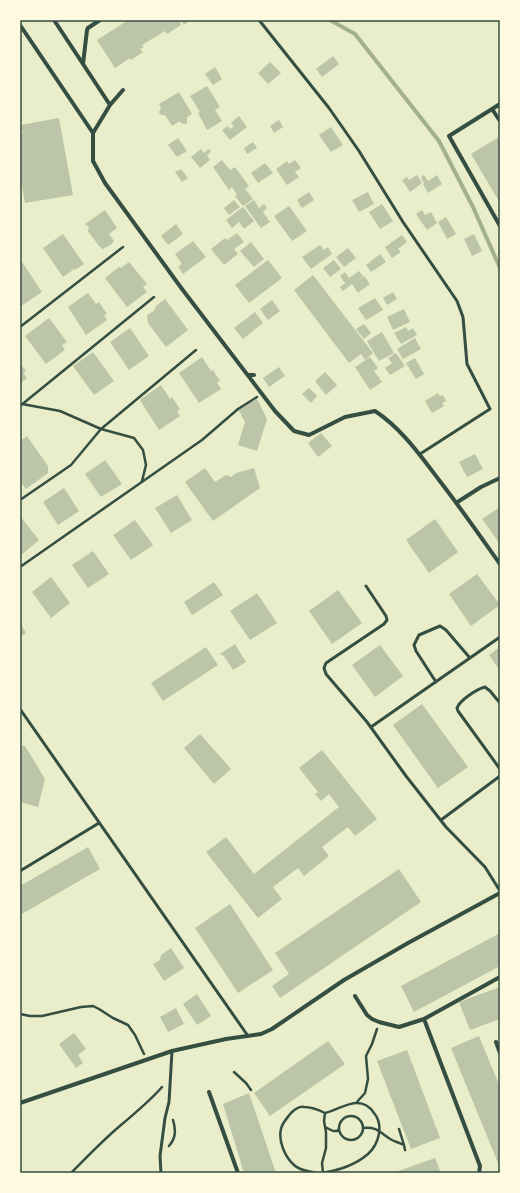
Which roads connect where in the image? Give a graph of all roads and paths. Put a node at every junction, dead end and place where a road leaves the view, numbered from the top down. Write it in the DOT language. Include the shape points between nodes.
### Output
graph roads {
  1 [pos="54,20"];
  2 [pos="100,20"];
  3 [pos="259,20"];
  4 [pos="20,25"];
  5 [pos="83,65"];
  6 [pos="123,90"];
  7 [pos="500,104"];
  8 [pos="110,105"];
  9 [pos="492,109"];
  10 [pos="500,121"];
  11 [pos="93,133"];
  12 [pos="500,226"];
  13 [pos="122,247"];
  14 [pos="154,297"];
  15 [pos="20,327"];
  16 [pos="196,350"];
  17 [pos="248,375"];
  18 [pos="254,375"];
  19 [pos="262,394"];
  20 [pos="21,404"];
  21 [pos="101,429"];
  22 [pos="420,454"];
  23 [pos="500,478"];
  24 [pos="141,482"];
  25 [pos="20,500"];
  26 [pos="456,503"];
  27 [pos="500,564"];
  28 [pos="20,567"];
  29 [pos="366,586"];
  30 [pos="500,637"];
  31 [pos="470,658"];
  32 [pos="436,682"];
  33 [pos="500,703"];
  34 [pos="20,709"];
  35 [pos="371,727"];
  36 [pos="500,769"];
  37 [pos="500,776"];
  38 [pos="441,820"];
  39 [pos="100,822"];
  40 [pos="20,871"];
  41 [pos="500,892"];
  42 [pos="500,977"];
  43 [pos="355,996"];
  44 [pos="20,1014"];
  45 [pos="424,1019"];
  46 [pos="379,1022"];
  47 [pos="248,1036"];
  48 [pos="496,1042"];
  49 [pos="172,1052"];
  50 [pos="500,1053"];
  51 [pos="146,1060"];
  52 [pos="234,1072"];
  53 [pos="170,1076"];
  54 [pos="252,1090"];
  55 [pos="209,1092"];
  56 [pos="20,1103"];
  57 [pos="356,1103"];
  58 [pos="325,1113"];
  59 [pos="325,1127"];
  60 [pos="363,1128"];
  61 [pos="339,1129"];
  62 [pos="399,1129"];
  63 [pos="380,1131"];
  64 [pos="404,1145"];
  65 [pos="405,1150"];
  66 [pos="71,1173"];
  67 [pos="160,1173"];
  68 [pos="238,1173"];
  69 [pos="317,1173"];
  70 [pos="321,1173"];
  71 [pos="479,1173"];
  1 -- 5 [label="street"];
  2 -- 5 [label="street" via="86,30"];
  3 -- 22 [label="lane" via="330,108 457,301 463,317 468,364 490,409"];
  4 -- 11 [label="street"];
  5 -- 8 [label="street"];
  6 -- 8 [label="street"];
  7 -- 9 [label="street"];
  8 -- 11 [label="street"];
  9 -- 10 [label="street"];
  9 -- 12 [label="street" via="449,136"];
  11 -- 17 [label="street" via="93,161 105,183"];
  13 -- 15 [label="path"];
  14 -- 20 [label="path"];
  16 -- 21 [label="path"];
  17 -- 18 [label="street"];
  17 -- 19 [label="street"];
  19 -- 22 [label="street" via="294,431 309,435 345,417 375,411 387,419"];
  19 -- 24 [label="path"];
  20 -- 21 [label="path" via="60,411"];
  21 -- 24 [label="path" via="134,438 143,450 146,465"];
  21 -- 25 [label="path" via="71,465"];
  22 -- 26 [label="street"];
  23 -- 26 [label="street"];
  24 -- 28 [label="path"];
  26 -- 27 [label="street"];
  29 -- 35 [label="lane" via="387,620 326,663 324,668 326,674"];
  30 -- 31 [label="lane"];
  31 -- 32 [label="lane"];
  31 -- 32 [label="lane" via="440,626 419,635 414,645 416,652"];
  32 -- 35 [label="lane"];
  33 -- 36 [label="lane" via="485,687 479,688 457,708"];
  34 -- 39 [label="lane"];
  35 -- 38 [label="lane"];
  37 -- 38 [label="lane"];
  38 -- 41 [label="lane" via="485,867"];
  39 -- 40 [label="lane"];
  39 -- 47 [label="lane"];
  41 -- 47 [label="street" via="344,980 272,1029"];
  42 -- 45 [label="street"];
  43 -- 46 [label="street" via="367,1015"];
  44 -- 51 [label="path" via="42,1016 93,1006 128,1024"];
  45 -- 46 [label="street" via="399,1027"];
  45 -- 71 [label="street" via="480,1166"];
  46 -- 57 [label="path" via="366,1056 368,1079 365,1093"];
  47 -- 49 [label="street"];
  48 -- 50 [label="street"];
  49 -- 51 [label="street"];
  49 -- 53 [label="lane"];
  51 -- 56 [label="street"];
  52 -- 54 [label="path"];
  53 -- 66 [label="path" via="153,1097"];
  53 -- 67 [label="lane"];
  55 -- 68 [label="street"];
  57 -- 58 [label="path"];
  57 -- 63 [label="path" via="372,1109"];
  58 -- 59 [label="path"];
  58 -- 69 [label="path" via="303,1106 284,1121 281,1129 282,1148 291,1162 300,1169"];
  59 -- 61 [label="path" via="333,1131"];
  59 -- 70 [label="path" via="326,1148"];
  60 -- 61 [label="path" via="362,1134 352,1140 341,1135"];
  60 -- 61 [label="path" via="361,1122 351,1116 340,1123"];
  60 -- 63 [label="path" via="376,1128"];
  62 -- 64 [label="path"];
  63 -- 64 [label="path" via="393,1141"];
  63 -- 70 [label="path" via="375,1145 368,1154 348,1166"];
  64 -- 65 [label="path"];
}
